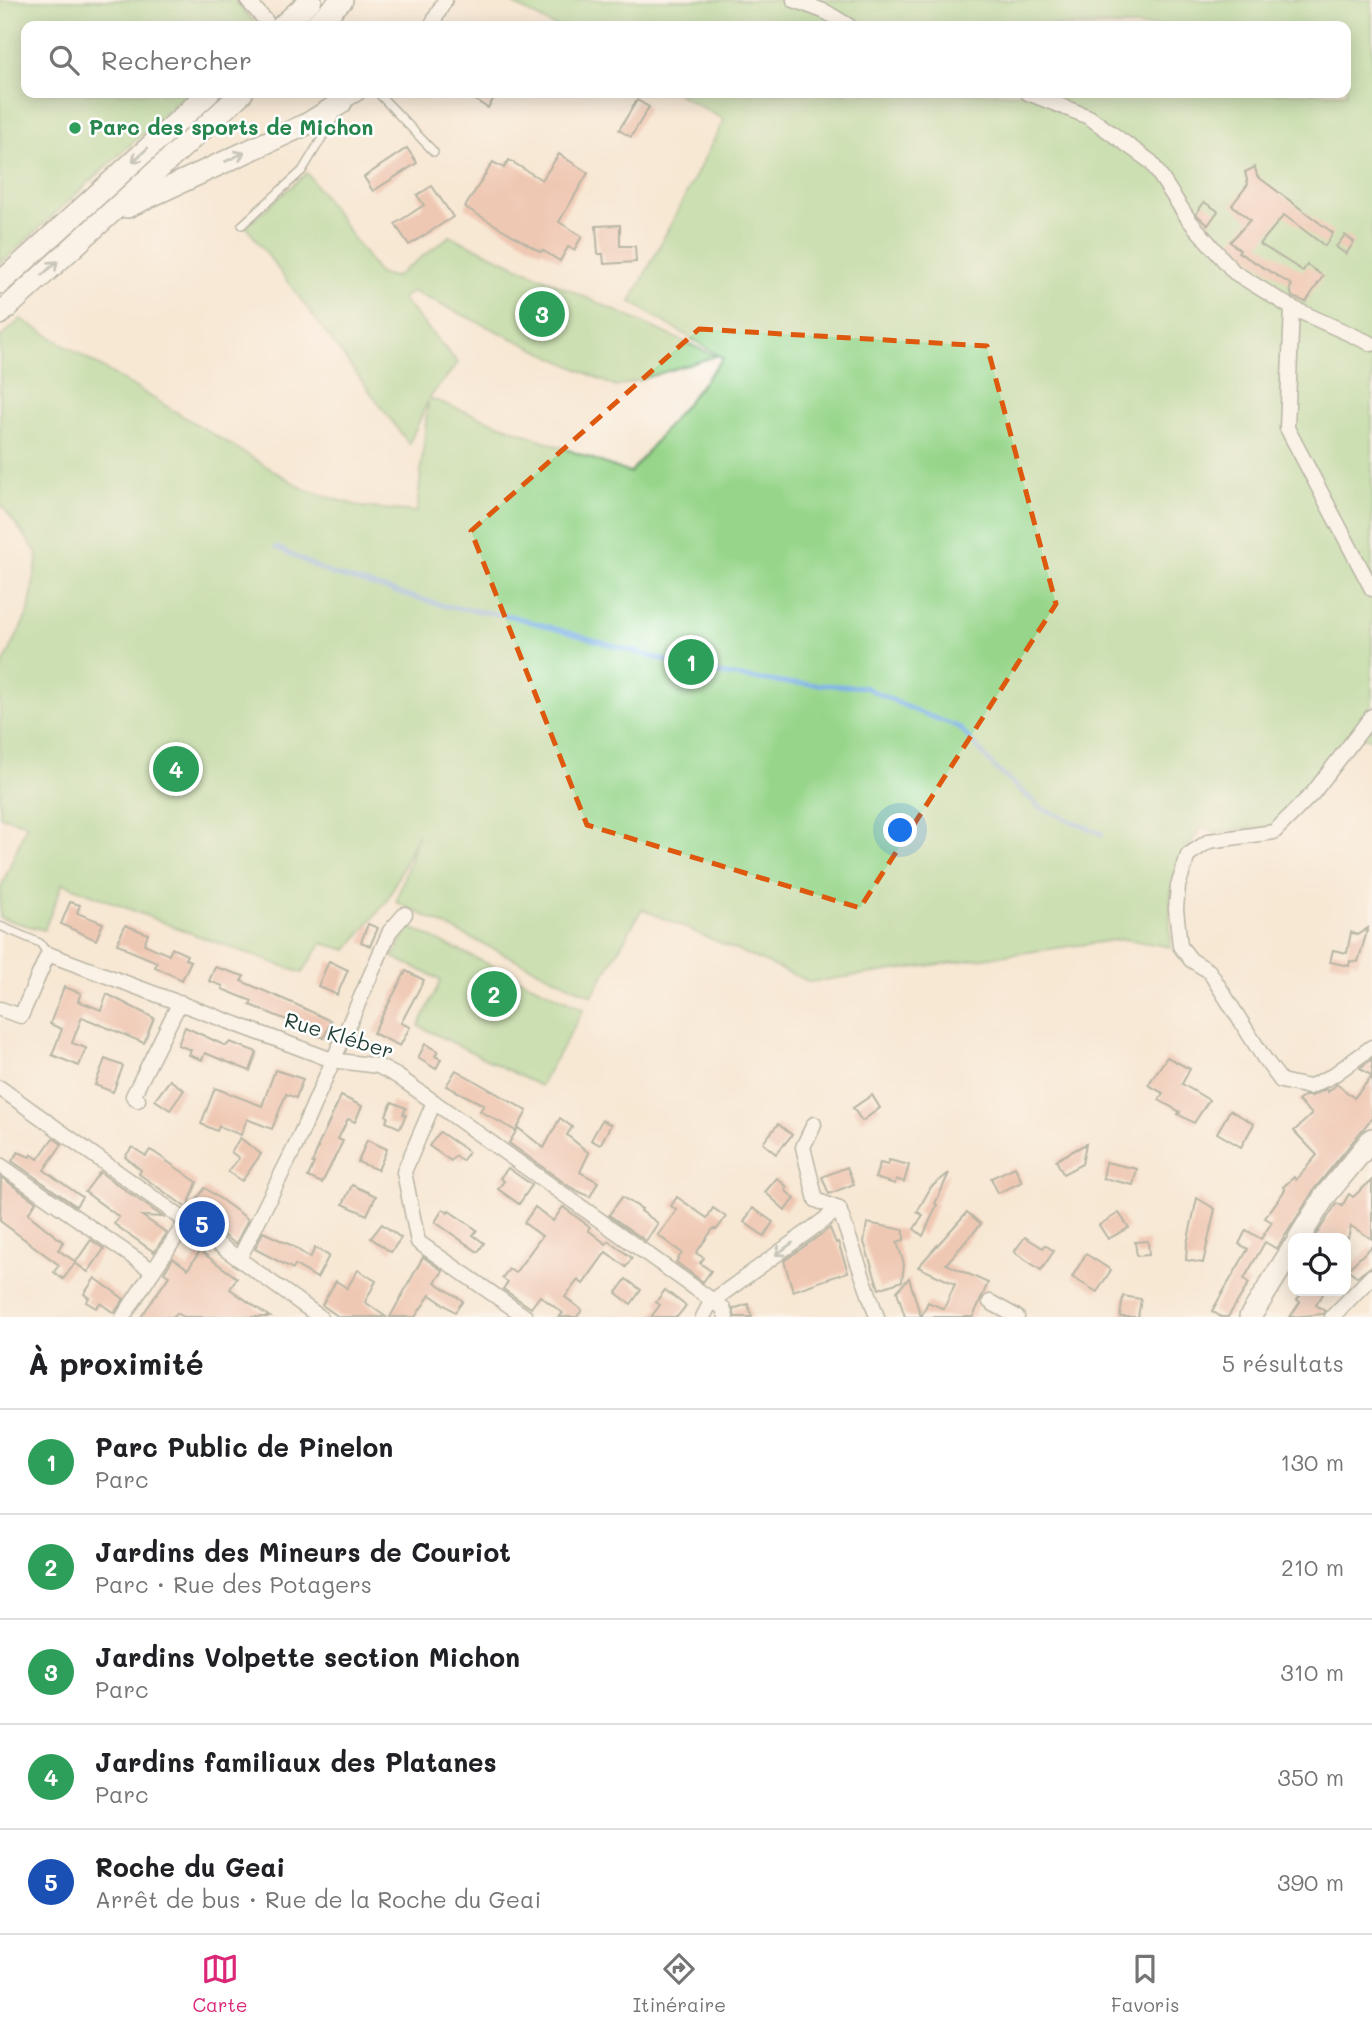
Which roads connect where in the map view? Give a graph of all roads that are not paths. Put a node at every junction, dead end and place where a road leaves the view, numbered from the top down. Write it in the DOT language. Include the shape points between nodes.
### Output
graph roads {
  1 [pos="247,0"];
  2 [pos="311,0"];
  3 [pos="342,0"];
  4 [pos="445,0"];
  5 [pos="794,0"];
  6 [pos="271,21"];
  7 [pos="279,21"];
  8 [pos="319,21"];
  9 [pos="434,21"];
  10 [pos="841,21"];
  11 [pos="204,98"];
  12 [pos="236,98"];
  13 [pos="341,98"];
  14 [pos="343,98"];
  15 [pos="383,98"];
  16 [pos="1041,98"];
  17 [pos="434,152"];
  18 [pos="106,216"];
  19 [pos="242,225"];
  20 [pos="0,283"];
  21 [pos="1292,308"];
  22 [pos="0,314"];
  23 [pos="1372,344"];
  24 [pos="1372,589"];
  25 [pos="1372,716"];
  26 [pos="405,914"];
  27 [pos="0,926"];
  28 [pos="48,954"];
  29 [pos="180,1002"];
  30 [pos="0,1009"];
  31 [pos="1372,1047"];
  32 [pos="332,1060"];
  33 [pos="0,1088"];
  34 [pos="138,1100"];
  35 [pos="434,1102"];
  36 [pos="814,1124"];
  37 [pos="1372,1139"];
  38 [pos="0,1165"];
  39 [pos="839,1209"];
  40 [pos="187,1222"];
  41 [pos="1302,1233"];
  42 [pos="1288,1256"];
  43 [pos="239,1259"];
  44 [pos="153,1271"];
  45 [pos="1372,1276"];
  46 [pos="711,1301"];
  47 [pos="990,1302"];
  48 [pos="123,1317"];
  49 [pos="320,1317"];
  50 [pos="526,1317"];
  51 [pos="703,1317"];
  52 [pos="726,1317"];
  53 [pos="877,1317"];
  54 [pos="1017,1317"];
  55 [pos="1250,1317"];
  56 [pos="1332,1317"];
  1 -- 6 [label="street"];
  2 -- 7 [label="main road"];
  3 -- 8 [label="main road"];
  4 -- 9 [label="street"];
  5 -- 10 [label="street"];
  11 -- 20 [label="main road, one-way"];
  12 -- 18 [label="main road"];
  18 -- 13 [label="main road, one-way" via="309,123"];
  14 -- 19 [label="lane" via="302,172"];
  15 -- 17 [label="lane"];
  16 -- 21 [label="street" via="1089,117 1151,162 1189,220 1234,272"];
  22 -- 18 [label="main road, one-way"];
  21 -- 23 [label="street"];
  21 -- 24 [label="street" via="1287,428"];
  25 -- 31 [label="street" via="1313,793 1274,832 1209,841 1188,855 1176,909 1180,946 1209,971 1281,1081 1309,1087"];
  26 -- 32 [label="street" via="390,931"];
  27 -- 28 [label="lane" via="40,943"];
  28 -- 29 [label="street, Rue Kléber"];
  28 -- 30 [label="street" via="20,1016"];
  29 -- 32 [label="street, Rue Kléber"];
  29 -- 34 [label="street" via="133,1097"];
  32 -- 35 [label="street, Rue Kléber" via="378,1066"];
  32 -- 43 [label="street"];
  33 -- 40 [label="street"];
  35 -- 46 [label="street, Rue Kléber"];
  35 -- 50 [label="street" via="404,1172 418,1241"];
  36 -- 39 [label="street" via="803,1147 816,1200"];
  37 -- 41 [label="main road" via="1325,1196"];
  38 -- 44 [label="street"];
  39 -- 46 [label="street, one-way"];
  39 -- 53 [label="street"];
  40 -- 43 [label="street"];
  40 -- 44 [label="street"];
  42 -- 55 [label="main road"];
  43 -- 49 [label="street"];
  44 -- 48 [label="street"];
  45 -- 56 [label="street"];
  46 -- 51 [label="street"];
  46 -- 52 [label="street, Rue Kléber" via="723,1308"];
  47 -- 54 [label="street"];
}
